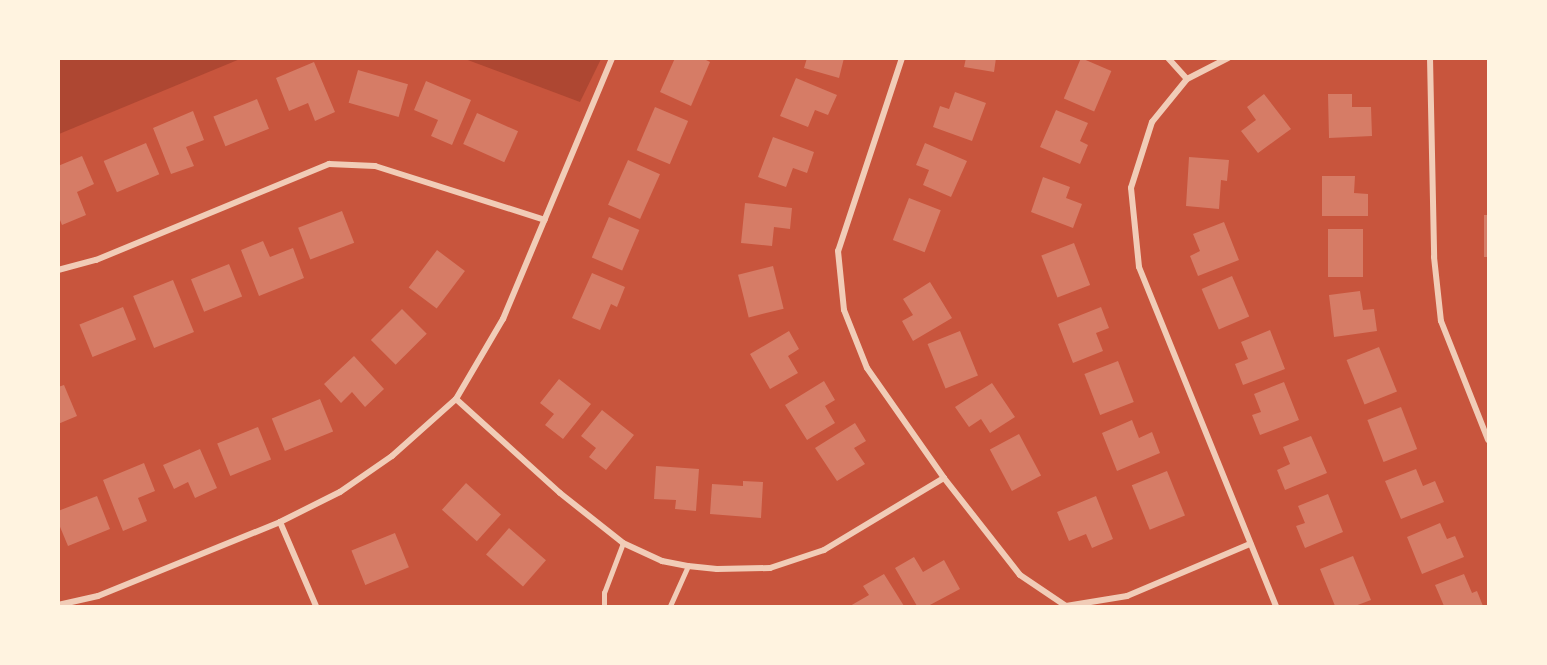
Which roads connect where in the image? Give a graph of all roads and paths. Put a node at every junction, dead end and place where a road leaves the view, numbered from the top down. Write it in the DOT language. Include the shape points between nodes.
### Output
graph roads {
  1 [pos="612,58"];
  2 [pos="902,58"];
  3 [pos="1168,58"];
  4 [pos="1228,58"];
  5 [pos="1430,58"];
  6 [pos="1187,79"];
  7 [pos="545,220"];
  8 [pos="58,270"];
  9 [pos="456,399"];
  10 [pos="1488,440"];
  11 [pos="944,478"];
  12 [pos="280,522"];
  13 [pos="623,543"];
  14 [pos="1251,544"];
  15 [pos="688,566"];
  16 [pos="58,605"];
  17 [pos="316,606"];
  18 [pos="604,606"];
  19 [pos="670,606"];
  20 [pos="1276,606"];
  1 -- 7 [label="street"];
  2 -- 11 [label="street" via="838,250 839,262 844,310 867,368"];
  3 -- 6 [label="street"];
  4 -- 6 [label="street"];
  5 -- 10 [label="street" via="1434,257 1441,321"];
  6 -- 14 [label="street" via="1152,122 1131,188 1138,267"];
  7 -- 8 [label="street" via="375,166 329,164 96,260"];
  7 -- 9 [label="street" via="503,319"];
  9 -- 12 [label="street" via="392,456 358,480"];
  9 -- 13 [label="street" via="560,493"];
  11 -- 14 [label="street" via="1020,575 1066,606 1127,596"];
  11 -- 15 [label="street" via="824,550 770,568"];
  12 -- 16 [label="street" via="99,596"];
  12 -- 17 [label="street"];
  13 -- 15 [label="street" via="662,561"];
  13 -- 18 [label="lane" via="604,593"];
  14 -- 20 [label="street"];
  15 -- 19 [label="lane"];
}
